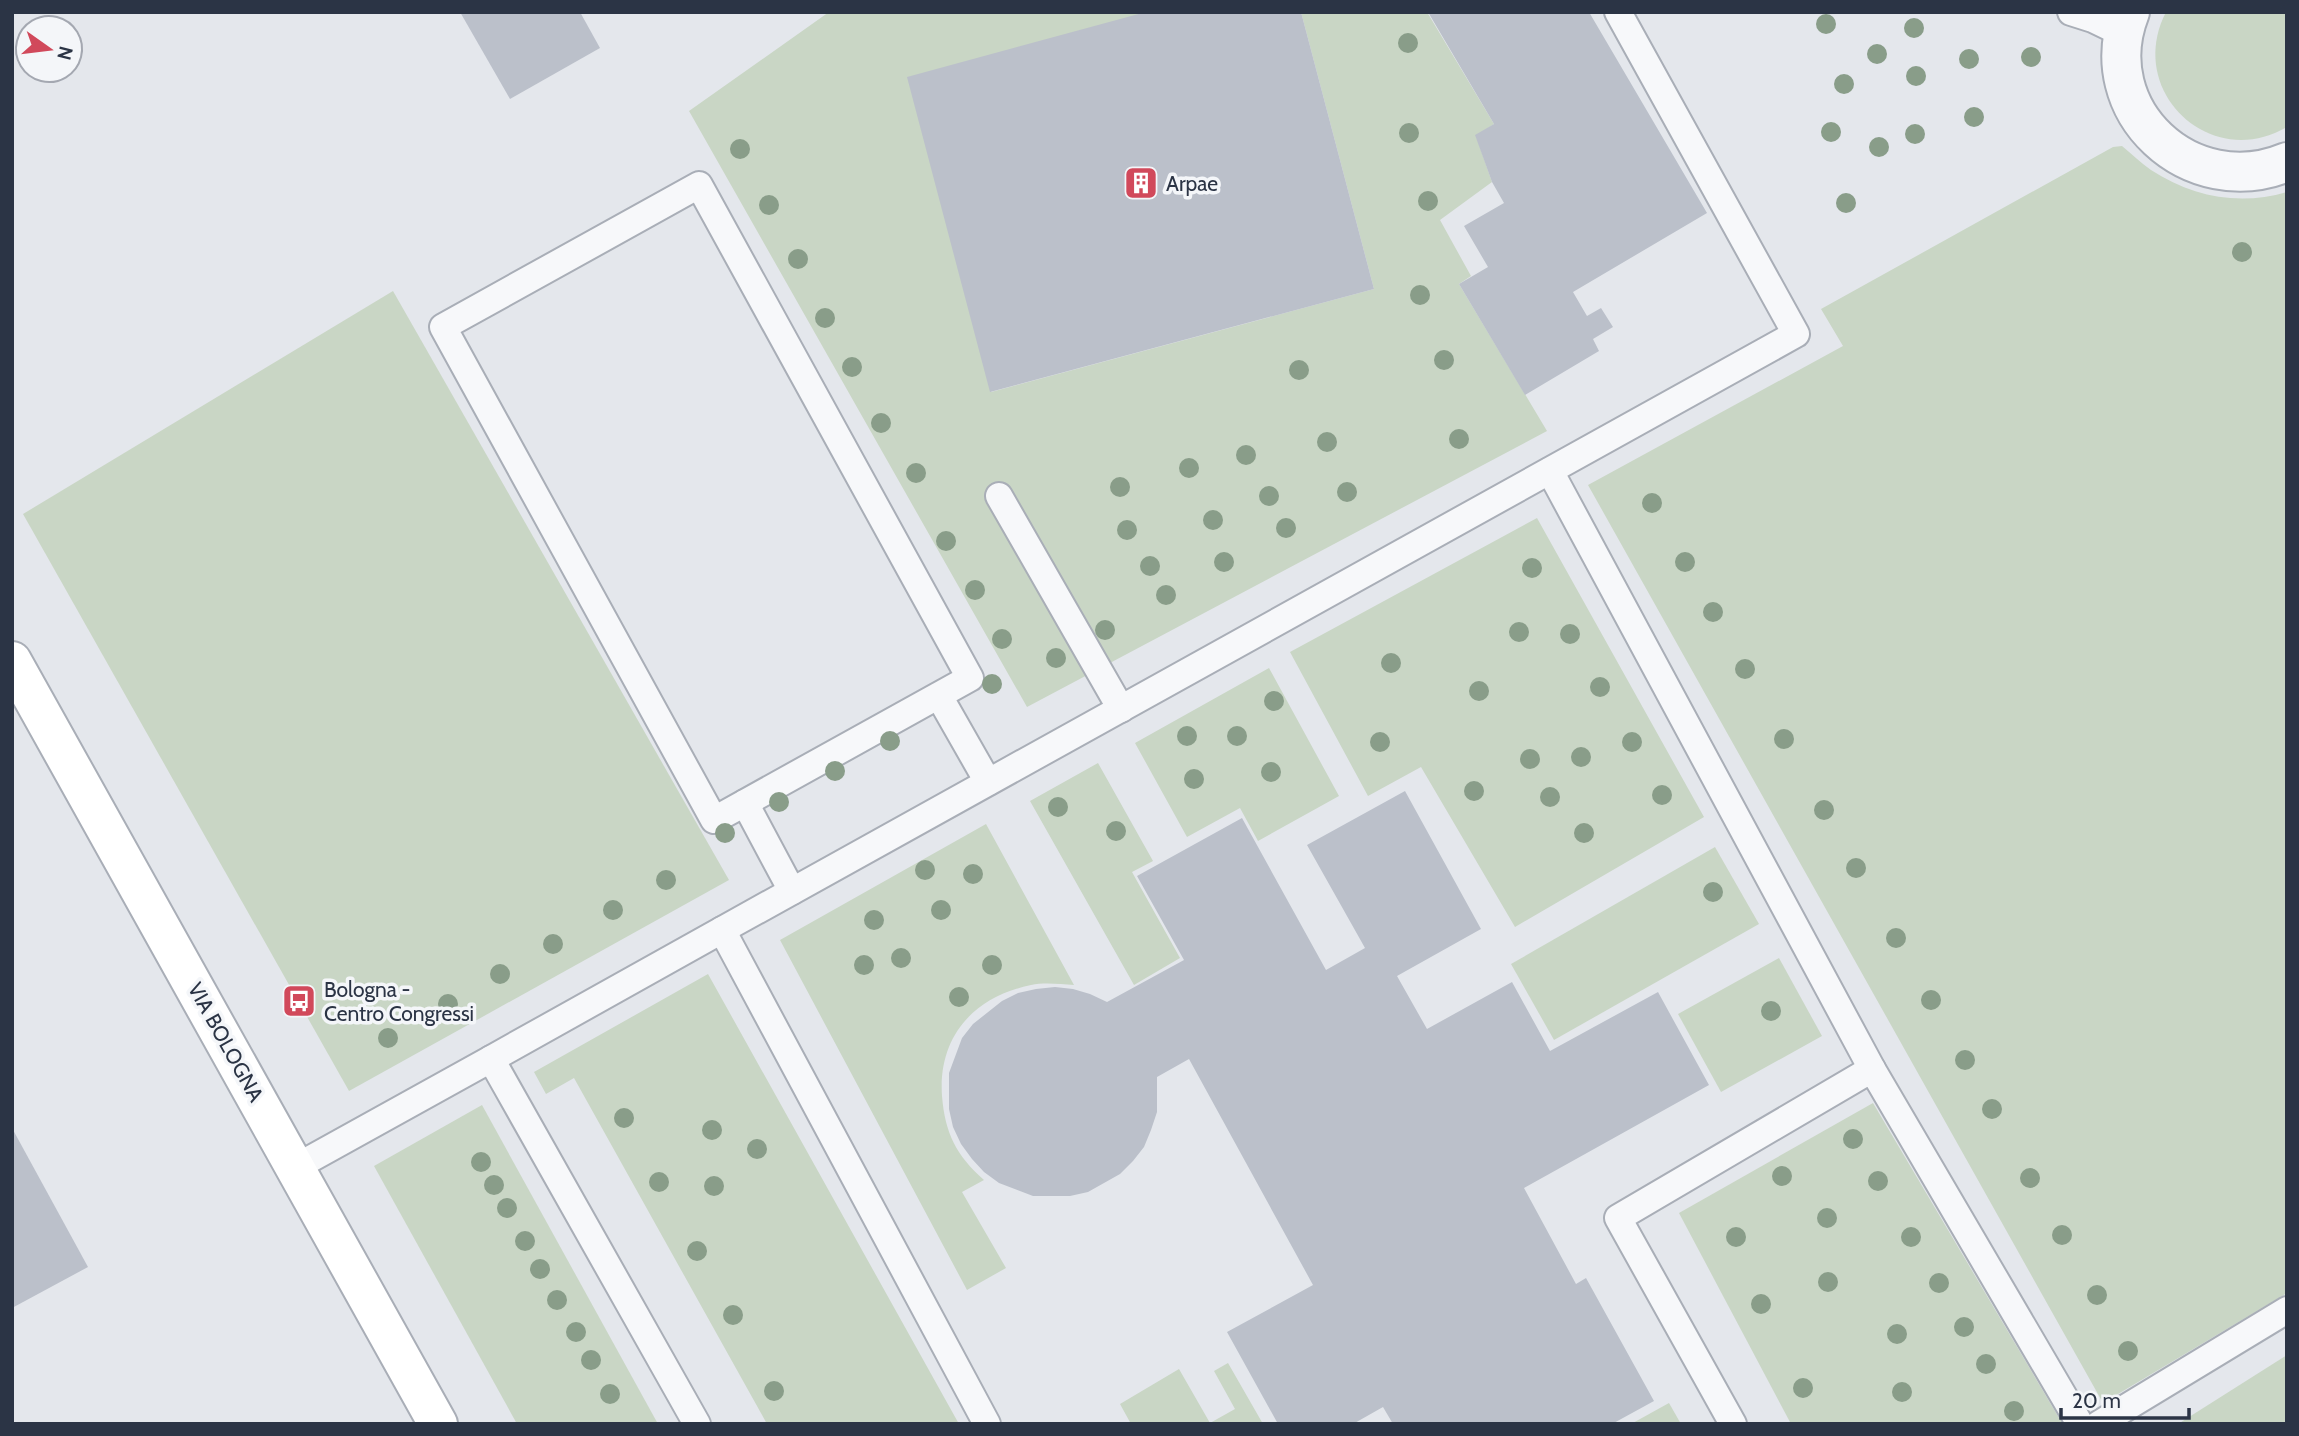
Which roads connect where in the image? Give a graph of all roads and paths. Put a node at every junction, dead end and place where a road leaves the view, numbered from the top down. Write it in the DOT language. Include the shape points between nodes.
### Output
graph roads {
  1 [pos="1618,12"];
  2 [pos="2071,12"];
  3 [pos="2127,23"];
  4 [pos="2287,162"];
  5 [pos="1549,471"];
  6 [pos="999,496"];
  7 [pos="12,661"];
  8 [pos="939,695"];
  9 [pos="1121,709"];
  10 [pos="988,782"];
  11 [pos="745,803"];
  12 [pos="792,891"];
  13 [pos="722,930"];
  14 [pos="491,1059"];
  15 [pos="1872,1069"];
  16 [pos="296,1167"];
  17 [pos="2287,1310"];
  18 [pos="438,1424"];
  19 [pos="697,1424"];
  20 [pos="987,1424"];
  21 [pos="1733,1424"];
  22 [pos="2080,1424"];
  23 [pos="2099,1424"];
  1 -- 5 [label="lane" via="1796,334"];
  2 -- 3 [label="lane"];
  3 -- 4 [label="street" via="2122,67 2130,98 2146,126 2168,149 2197,165 2228,172"];
  5 -- 9 [label="lane"];
  5 -- 15 [label="lane"];
  6 -- 9 [label="lane"];
  7 -- 16 [label="main road, VIA BOLOGNA"];
  8 -- 10 [label="lane"];
  8 -- 11 [label="lane"];
  8 -- 11 [label="lane" via="970,678 699,185 443,327 714,820"];
  9 -- 10 [label="lane"];
  10 -- 12 [label="lane"];
  11 -- 12 [label="lane"];
  12 -- 13 [label="lane"];
  13 -- 14 [label="lane"];
  13 -- 20 [label="lane"];
  14 -- 16 [label="lane"];
  14 -- 19 [label="lane"];
  15 -- 21 [label="lane" via="1618,1218"];
  15 -- 22 [label="lane"];
  16 -- 18 [label="main road, VIA BOLOGNA"];
  17 -- 23 [label="lane"];
}
